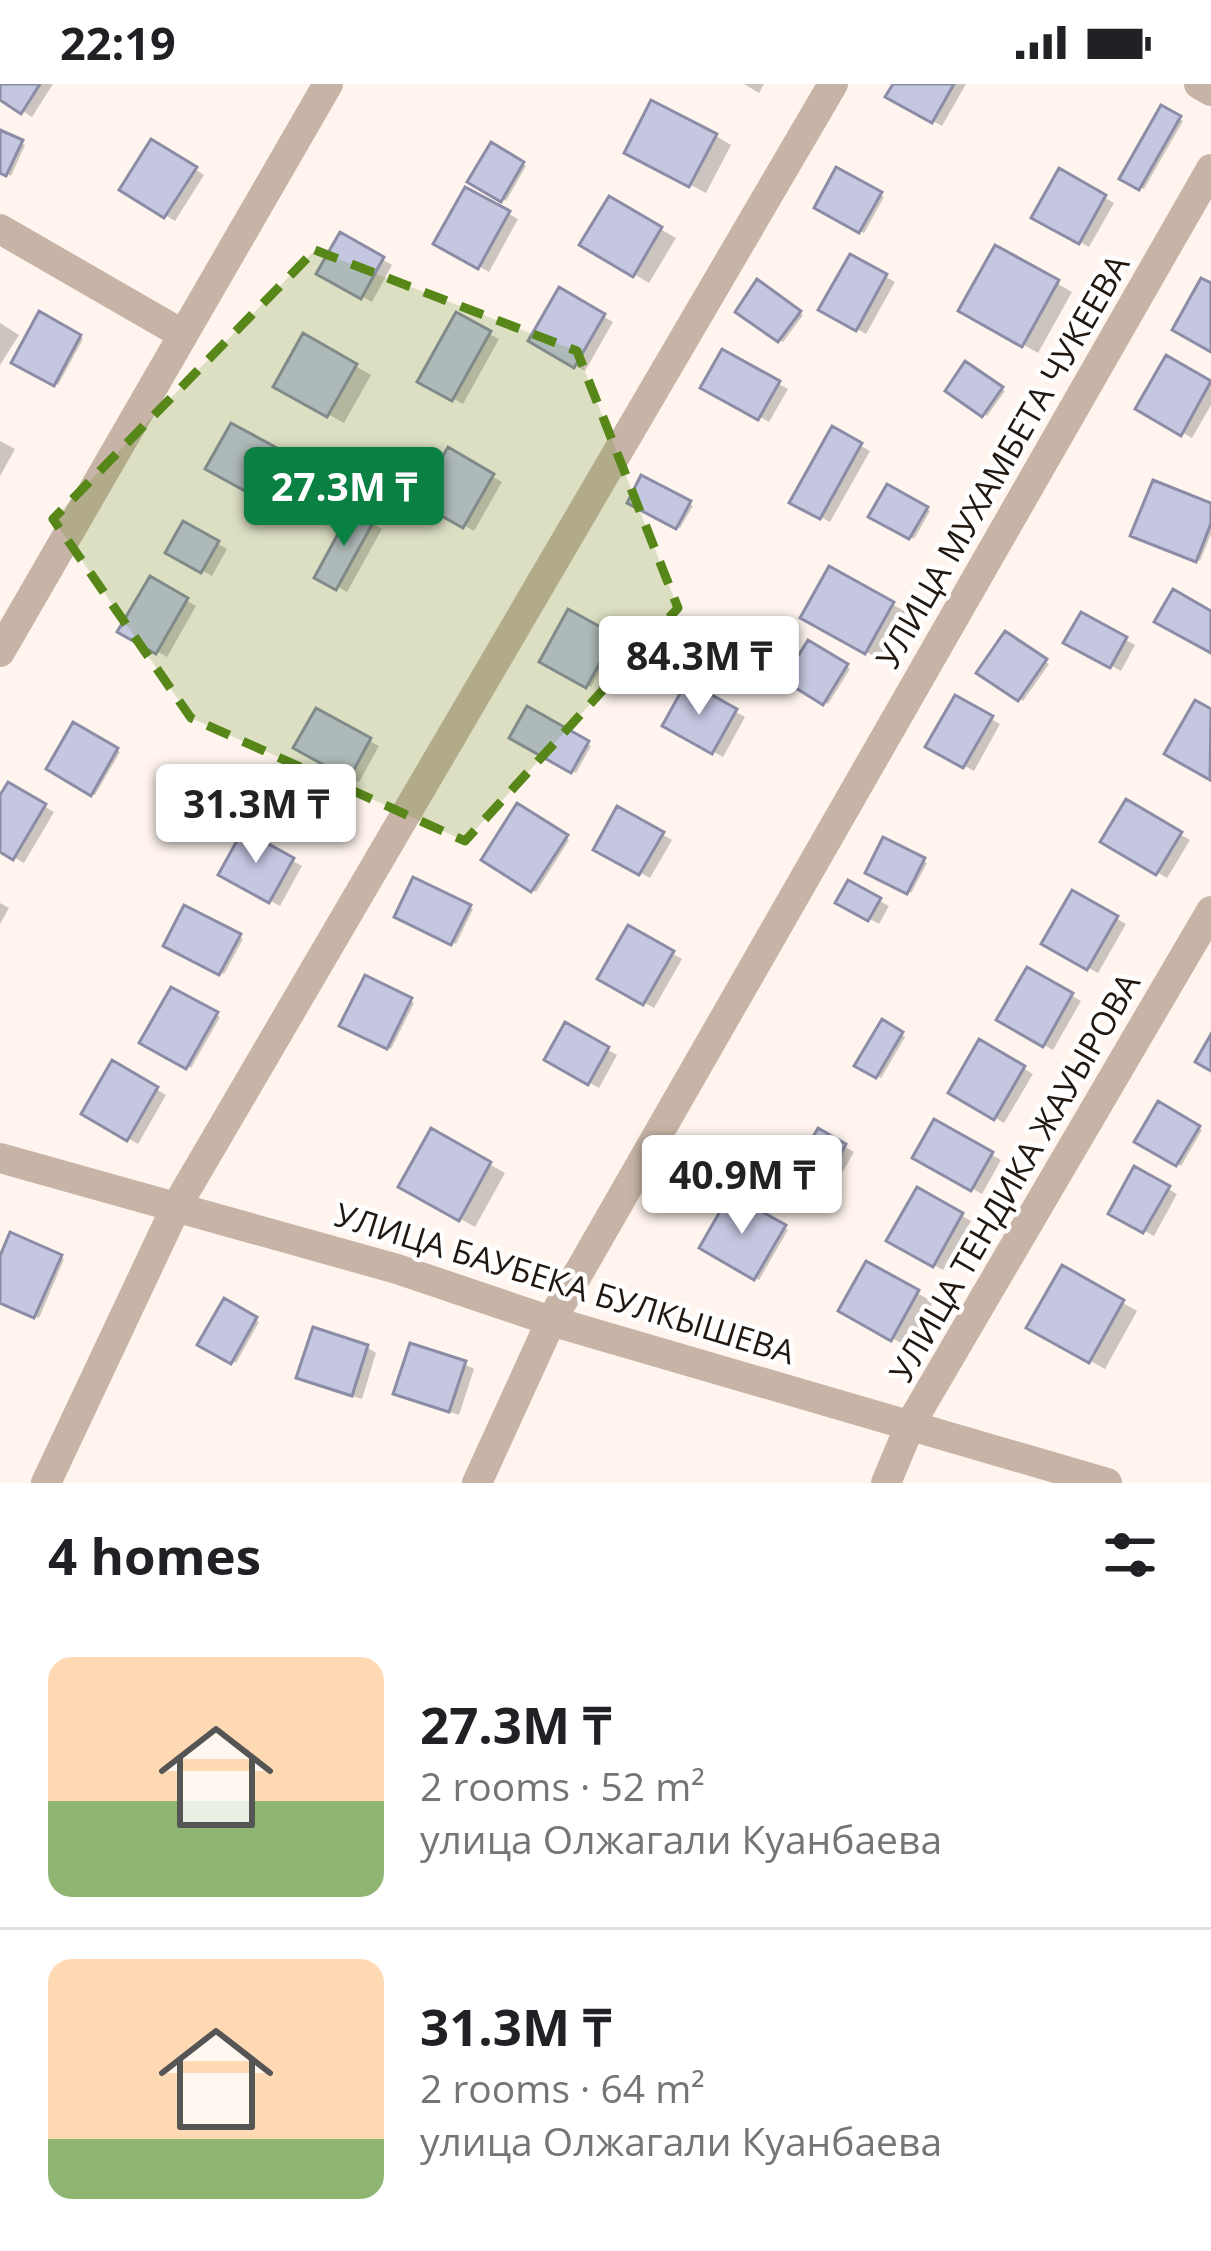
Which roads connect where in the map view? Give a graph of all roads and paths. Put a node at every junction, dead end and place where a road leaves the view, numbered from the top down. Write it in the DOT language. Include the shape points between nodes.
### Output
graph roads {
  1 [pos="328,84"];
  2 [pos="833,84"];
  3 [pos="1198,84"];
  4 [pos="1211,91"];
  5 [pos="1211,169"];
  6 [pos="0,229"];
  7 [pos="182,334"];
  8 [pos="0,652"];
  9 [pos="1211,911"];
  10 [pos="0,1158"];
  11 [pos="176,1207"];
  12 [pos="551,1321"];
  13 [pos="911,1424"];
  14 [pos="46,1483"];
  15 [pos="477,1483"];
  16 [pos="886,1483"];
  17 [pos="1107,1483"];
  1 -- 7 [label="street"];
  2 -- 11 [label="street"];
  3 -- 4 [label="street"];
  5 -- 12 [label="street, УЛИЦА МУХАМБЕТА ЧУКЕЕВА"];
  6 -- 7 [label="street"];
  7 -- 8 [label="street"];
  9 -- 13 [label="street, УЛИЦА ТЕНДИКА ЖАУЫРОВА"];
  10 -- 11 [label="street, УЛИЦА БАУБЕКА БУЛКЫШЕВА"];
  11 -- 12 [label="street, УЛИЦА БАУБЕКА БУЛКЫШЕВА"];
  11 -- 14 [label="street"];
  12 -- 13 [label="street, УЛИЦА БАУБЕКА БУЛКЫШЕВА"];
  12 -- 15 [label="street, УЛИЦА МУХАМБЕТА ЧУКЕЕВА"];
  13 -- 16 [label="street, УЛИЦА ТЕНДИКА ЖАУЫРОВА"];
  13 -- 17 [label="street, УЛИЦА БАУБЕКА БУЛКЫШЕВА"];
}
